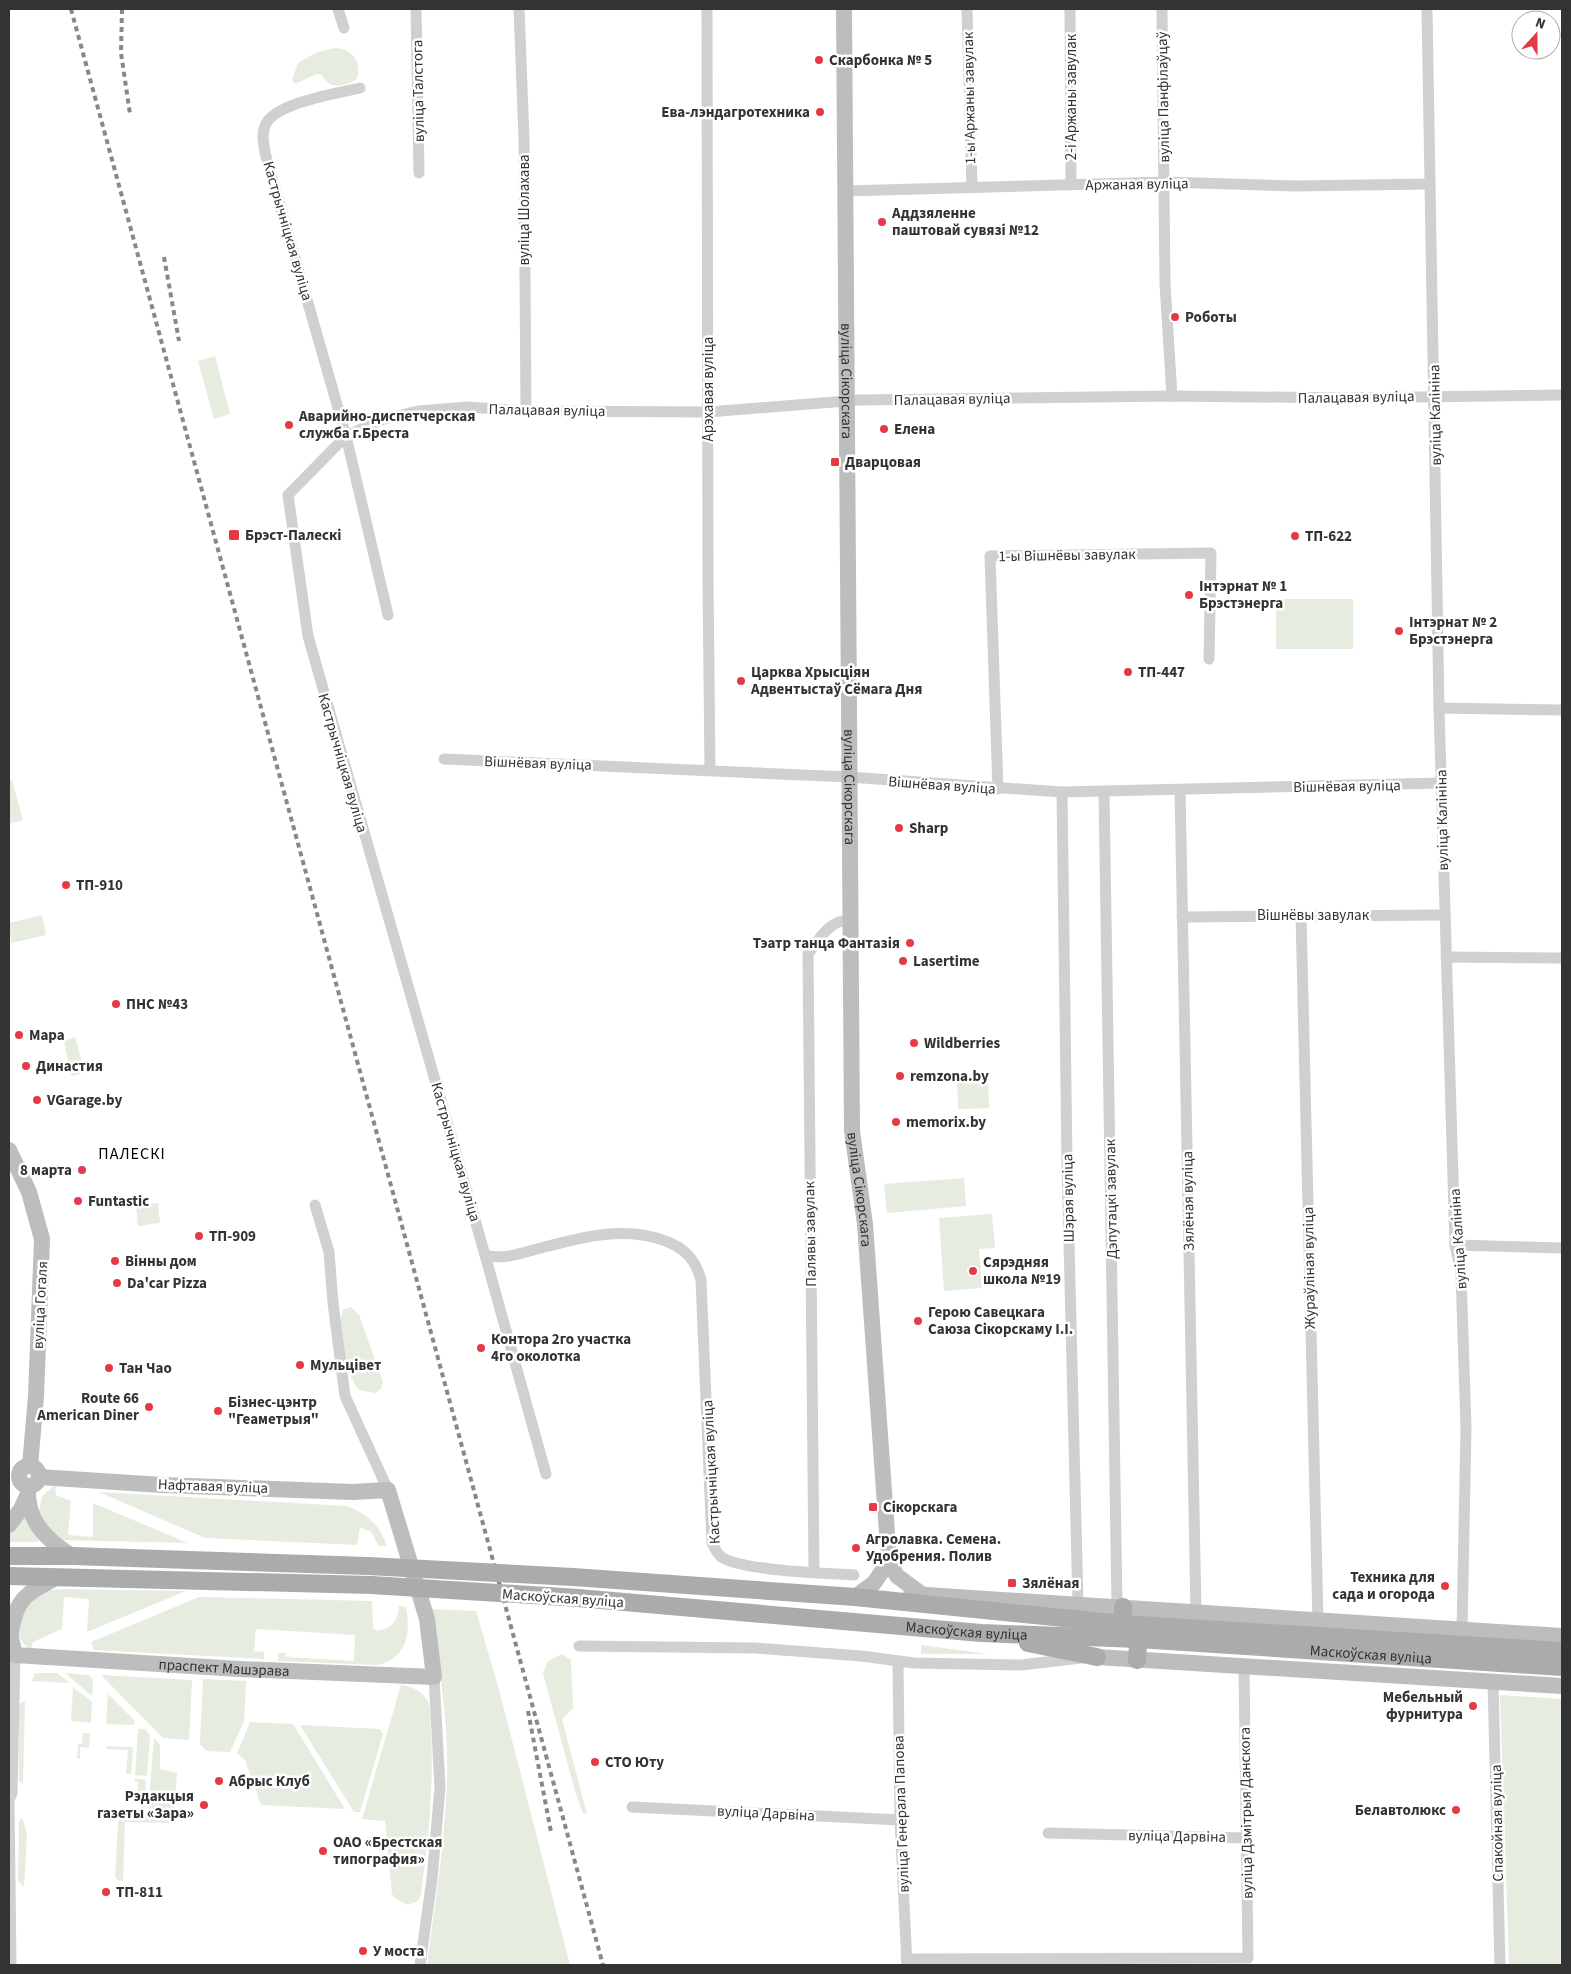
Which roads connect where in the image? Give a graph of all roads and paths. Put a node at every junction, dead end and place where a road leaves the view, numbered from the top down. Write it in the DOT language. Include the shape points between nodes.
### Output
graph roads {
  1 [pos="338,9"];
  2 [pos="416,9"];
  3 [pos="519,9"];
  4 [pos="707,9"];
  5 [pos="844,9"];
  6 [pos="967,9"];
  7 [pos="1070,9"];
  8 [pos="1162,9"];
  9 [pos="1427,9"];
  10 [pos="344,28"];
  11 [pos="360,88"];
  12 [pos="419,173"];
  13 [pos="1165,182"];
  14 [pos="1071,184"];
  15 [pos="1430,184"];
  16 [pos="972,187"];
  17 [pos="844,191"];
  18 [pos="1562,395"];
  19 [pos="1172,396"];
  20 [pos="1434,396"];
  21 [pos="854,400"];
  22 [pos="526,411"];
  23 [pos="708,412"];
  24 [pos="346,436"];
  25 [pos="388,615"];
  26 [pos="1210,659"];
  27 [pos="1439,708"];
  28 [pos="1562,710"];
  29 [pos="444,759"];
  30 [pos="710,770"];
  31 [pos="849,777"];
  32 [pos="1441,783"];
  33 [pos="998,789"];
  34 [pos="1180,790"];
  35 [pos="1062,792"];
  36 [pos="1104,792"];
  37 [pos="1301,915"];
  38 [pos="1444,915"];
  39 [pos="1182,917"];
  40 [pos="850,920"];
  41 [pos="1446,957"];
  42 [pos="1562,958"];
  43 [pos="9,1150"];
  44 [pos="314,1205"];
  45 [pos="1455,1245"];
  46 [pos="1562,1248"];
  47 [pos="485,1255"];
  48 [pos="546,1474"];
  49 [pos="31,1481"];
  50 [pos="388,1490"];
  51 [pos="9,1525"];
  52 [pos="9,1556"];
  53 [pos="72,1556"];
  54 [pos="889,1561"];
  55 [pos="814,1572"];
  56 [pos="854,1575"];
  57 [pos="9,1576"];
  58 [pos="56,1578"];
  59 [pos="920,1593"];
  60 [pos="855,1597"];
  61 [pos="1078,1604"];
  62 [pos="1196,1612"];
  63 [pos="1318,1621"];
  64 [pos="1127,1623"];
  65 [pos="10,1630"];
  66 [pos="1462,1630"];
  67 [pos="981,1634"];
  68 [pos="1562,1636"];
  69 [pos="579,1646"];
  70 [pos="1562,1651"];
  71 [pos="15,1655"];
  72 [pos="1097,1657"];
  73 [pos="1137,1660"];
  74 [pos="898,1663"];
  75 [pos="1562,1667"];
  76 [pos="1244,1668"];
  77 [pos="434,1677"];
  78 [pos="1494,1681"];
  79 [pos="1562,1686"];
  80 [pos="632,1806"];
  81 [pos="900,1820"];
  82 [pos="1048,1833"];
  83 [pos="1246,1838"];
  84 [pos="906,1962"];
  85 [pos="12,1965"];
  86 [pos="420,1965"];
  87 [pos="1500,1965"];
  1 -- 10 [label="street"];
  2 -- 12 [label="street, вуліца Талстога"];
  3 -- 22 [label="street, вуліца Шолахава" via="524,139"];
  4 -- 23 [label="street, Арэхавая вуліца"];
  5 -- 17 [label="street, вуліца Сікорскага"];
  6 -- 16 [label="street, 1-ы Аржаны завулак"];
  7 -- 14 [label="street, 2-і Аржаны завулак"];
  8 -- 13 [label="street, вуліца Панфілаўцаў"];
  9 -- 15 [label="street, вуліца Калініна"];
  11 -- 24 [label="street, Кастрычніцкая вуліца" via="294,104 271,117 263,136 265,153"];
  13 -- 14 [label="street, Аржаная вуліца"];
  13 -- 15 [label="street, Аржаная вуліца" via="1296,186"];
  13 -- 19 [label="street, вуліца Панфілаўцаў" via="1165,284"];
  14 -- 16 [label="street, Аржаная вуліца"];
  15 -- 20 [label="street, вуліца Калініна"];
  16 -- 17 [label="street, Аржаная вуліца"];
  17 -- 21 [label="street, вуліца Сікорскага"];
  18 -- 20 [label="street, Палацавая вуліца"];
  19 -- 20 [label="street, Палацавая вуліца"];
  19 -- 21 [label="street, Палацавая вуліца"];
  20 -- 27 [label="street, вуліца Калініна"];
  21 -- 23 [label="street, Палацавая вуліца"];
  21 -- 31 [label="street, вуліца Сікорскага"];
  22 -- 23 [label="street, Палацавая вуліца"];
  22 -- 24 [label="street, Палацавая вуліца" via="468,407 418,411 381,420"];
  23 -- 30 [label="street, Арэхавая вуліца"];
  24 -- 25 [label="street, Кастрычніцкая вуліца"];
  24 -- 47 [label="street, Кастрычніцкая вуліца" via="288,495 303,616 335,739"];
  26 -- 33 [label="street, 1-ы Вішнёвы завулак" via="1211,553 990,556"];
  27 -- 28 [label="street"];
  27 -- 32 [label="street, вуліца Калініна"];
  29 -- 30 [label="street, Вішнёвая вуліца"];
  30 -- 31 [label="street, Вішнёвая вуліца"];
  31 -- 33 [label="street, Вішнёвая вуліца"];
  31 -- 40 [label="street, вуліца Сікорскага"];
  32 -- 34 [label="street, Вішнёвая вуліца"];
  32 -- 38 [label="street, вуліца Калініна"];
  33 -- 35 [label="street, Вішнёвая вуліца"];
  34 -- 36 [label="street, Вішнёвая вуліца"];
  34 -- 39 [label="street, Зялёная вуліца"];
  35 -- 36 [label="street, Вішнёвая вуліца"];
  35 -- 61 [label="street, Шэрая вуліца"];
  36 -- 64 [label="street, Дэпутацкі завулак"];
  37 -- 38 [label="street, Вішнёвы завулак"];
  37 -- 39 [label="street, Вішнёвы завулак"];
  37 -- 63 [label="street, Жураўліная вуліца"];
  38 -- 41 [label="street, вуліца Калініна"];
  39 -- 62 [label="street, Зялёная вуліца"];
  40 -- 54 [label="street, вуліца Сікорскага" via="852,1131 865,1224"];
  40 -- 55 [label="street, Палявы завулак" via="832,924 808,954"];
  41 -- 42 [label="street"];
  41 -- 45 [label="street, вуліца Калініна"];
  43 -- 49 [label="street, вуліца Гогаля" via="29,1192 42,1238"];
  44 -- 50 [label="street" via="330,1252 345,1396"];
  45 -- 46 [label="street"];
  45 -- 66 [label="street, вуліца Калініна" via="1461,1273 1466,1428"];
  47 -- 48 [label="street"];
  47 -- 55 [label="street, Кастрычніцкая вуліца" via="506,1257 584,1237 629,1234 668,1242 685,1251 694,1261 701,1280 712,1543 722,1558 732,1561"];
  49 -- 50 [label="street, Нафтавая вуліца" via="353,1492"];
  49 -- 51 [label="street" via="21,1510"];
  49 -- 53 [label="street" via="38,1527 51,1542"];
  50 -- 77 [label="street" via="427,1619"];
  52 -- 53 [label="main road"];
  53 -- 60 [label="main road, Маскоўская вуліца, bridge" via="368,1566"];
  54 -- 59 [label="street" via="897,1576"];
  54 -- 60 [label="street" via="874,1583"];
  55 -- 56 [label="street, Кастрычніцкая вуліца"];
  57 -- 58 [label="main road"];
  58 -- 65 [label="street" via="26,1594 14,1614"];
  58 -- 67 [label="main road, Маскоўская вуліца, bridge" via="371,1585 578,1598"];
  59 -- 60 [label="street, Маскоўская вуліца"];
  59 -- 61 [label="street, Маскоўская вуліца"];
  60 -- 64 [label="main road, Маскоўская вуліца"];
  61 -- 64 [label="street, Маскоўская вуліца"];
  62 -- 63 [label="street, Маскоўская вуліца"];
  62 -- 64 [label="street, Маскоўская вуліца"];
  63 -- 66 [label="street, Маскоўская вуліца"];
  64 -- 67 [label="main road, Маскоўская вуліца"];
  64 -- 70 [label="main road, Маскоўская вуліца"];
  64 -- 73 [label="main road"];
  64 -- 75 [label="main road, Маскоўская вуліца"];
  65 -- 71 [label="street"];
  66 -- 68 [label="street, Маскоўская вуліца"];
  67 -- 72 [label="main road"];
  69 -- 74 [label="street, Маскоўская вуліца" via="755,1648 861,1656"];
  71 -- 77 [label="street, праспект Машэрава"];
  71 -- 85 [label="street" via="12,1793 9,1800"];
  72 -- 73 [label="street, Маскоўская вуліца"];
  72 -- 74 [label="street, Маскоўская вуліца" via="1021,1665"];
  73 -- 76 [label="street, Маскоўская вуліца"];
  74 -- 81 [label="street, вуліца Генерала Папова"];
  76 -- 78 [label="street, Маскоўская вуліца"];
  76 -- 83 [label="street, вуліца Дзмітрыя Данскога"];
  77 -- 86 [label="street" via="440,1787"];
  78 -- 79 [label="street, Маскоўская вуліца"];
  78 -- 87 [label="street, Спакойная вуліца"];
  80 -- 81 [label="street, вуліца Дарвіна"];
  81 -- 84 [label="street, вуліца Генерала Папова"];
  82 -- 83 [label="street, вуліца Дарвіна"];
  83 -- 84 [label="street, вуліца Дзмітрыя Данскога" via="1248,1958"];
}
